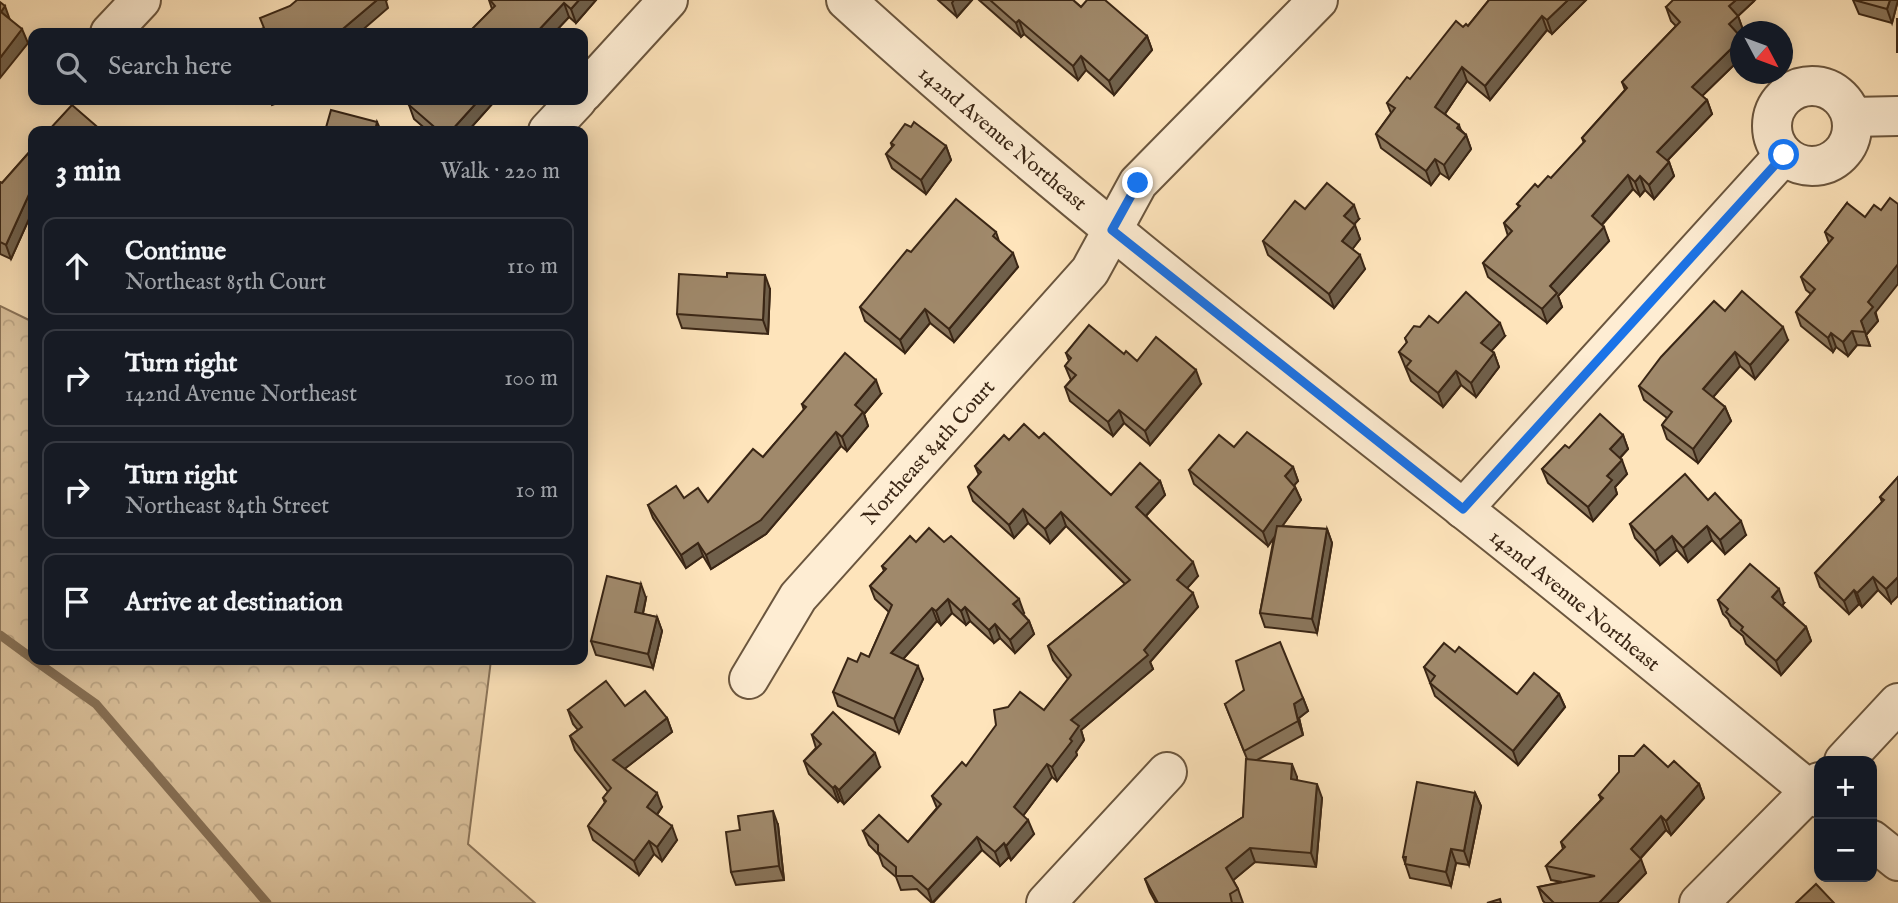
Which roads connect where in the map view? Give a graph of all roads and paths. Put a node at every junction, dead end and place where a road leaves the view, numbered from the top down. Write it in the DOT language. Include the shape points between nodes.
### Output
graph roads {
  1 [pos="141,0"];
  2 [pos="668,0"];
  3 [pos="846,0"];
  4 [pos="1318,0"];
  5 [pos="115,28"];
  6 [pos="588,88"];
  7 [pos="572,105"];
  8 [pos="1898,116"];
  9 [pos="1852,117"];
  10 [pos="553,126"];
  11 [pos="1784,155"];
  12 [pos="1112,230"];
  13 [pos="1463,509"];
  14 [pos="749,679"];
  15 [pos="1898,703"];
  16 [pos="1849,756"];
  17 [pos="1167,772"];
  18 [pos="1814,788"];
  19 [pos="1814,792"];
  20 [pos="1877,844"];
  21 [pos="1898,861"];
  22 [pos="1046,903"];
  23 [pos="1699,903"];
  1 -- 5 [label="street"];
  2 -- 6 [label="street"];
  3 -- 12 [label="street, 142nd Avenue Northeast"];
  4 -- 12 [label="street, Northeast 84th Court" via="1138,183"];
  7 -- 10 [label="street"];
  8 -- 9 [label="street"];
  9 -- 11 [label="street" via="1849,142 1833,161 1808,167"];
  9 -- 11 [label="street" via="1839,95 1828,88 1815,85 1788,93 1773,116 1772,130"];
  11 -- 13 [label="street"];
  12 -- 13 [label="street, 142nd Avenue Northeast"];
  12 -- 14 [label="street, Northeast 84th Court" via="1090,271 798,597"];
  13 -- 18 [label="street, 142nd Avenue Northeast"];
  15 -- 16 [label="street"];
  17 -- 22 [label="street"];
  19 -- 23 [label="street"];
  20 -- 21 [label="street"];
}
